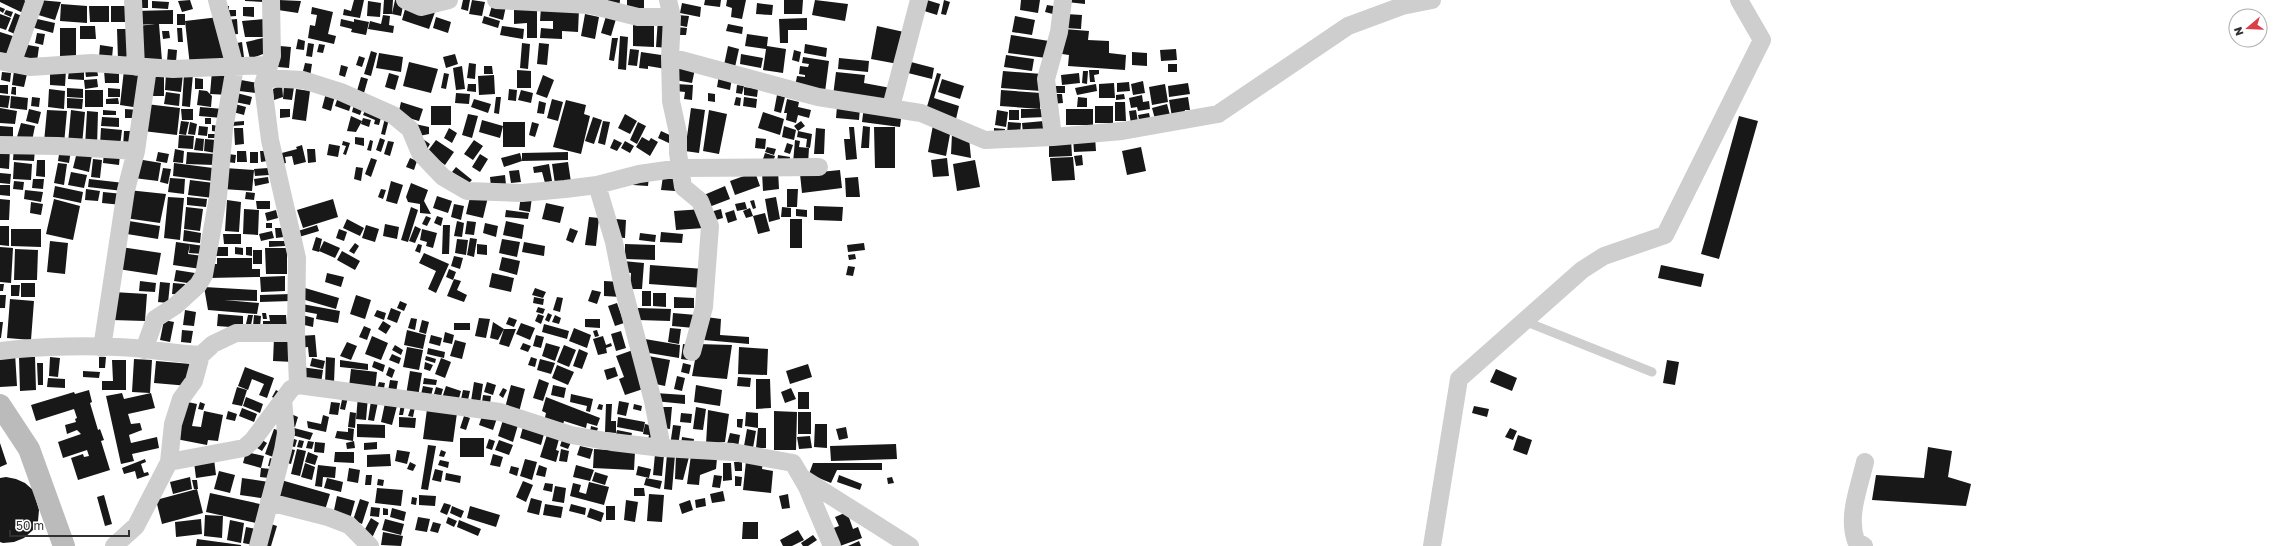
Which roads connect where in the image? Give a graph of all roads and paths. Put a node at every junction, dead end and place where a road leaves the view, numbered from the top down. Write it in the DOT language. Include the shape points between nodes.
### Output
graph roads {
  1 [pos="35,0"];
  2 [pos="133,0"];
  3 [pos="217,0"];
  4 [pos="272,0"];
  5 [pos="405,0"];
  6 [pos="449,0"];
  7 [pos="496,0"];
  8 [pos="919,0"];
  9 [pos="1062,0"];
  10 [pos="1432,0"];
  11 [pos="1739,0"];
  12 [pos="670,8"];
  13 [pos="670,57"];
  14 [pos="6,62"];
  15 [pos="142,67"];
  16 [pos="235,67"];
  17 [pos="267,71"];
  18 [pos="892,107"];
  19 [pos="1053,137"];
  20 [pos="0,145"];
  21 [pos="136,152"];
  22 [pos="819,167"];
  23 [pos="681,168"];
  24 [pos="597,185"];
  25 [pos="1524,322"];
  26 [pos="296,333"];
  27 [pos="102,348"];
  28 [pos="144,350"];
  29 [pos="0,351"];
  30 [pos="692,352"];
  31 [pos="201,355"];
  32 [pos="1652,372"];
  33 [pos="298,385"];
  34 [pos="283,400"];
  35 [pos="0,406"];
  36 [pos="662,448"];
  37 [pos="169,462"];
  38 [pos="1865,462"];
  39 [pos="801,476"];
  40 [pos="269,502"];
  41 [pos="64,546"];
  42 [pos="114,546"];
  43 [pos="258,546"];
  44 [pos="370,546"];
  45 [pos="832,546"];
  46 [pos="910,546"];
  47 [pos="1432,546"];
  48 [pos="1864,546"];
  1 -- 14 [label="street"];
  2 -- 15 [label="street"];
  3 -- 16 [label="street"];
  4 -- 17 [label="street" via="272,56"];
  5 -- 6 [label="street" via="421,7"];
  7 -- 12 [label="street" via="590,5 638,17"];
  8 -- 18 [label="street"];
  9 -- 19 [label="street" via="1059,32 1046,79"];
  10 -- 19 [label="street" via="1402,6 1348,26 1218,114 1122,131"];
  11 -- 25 [label="street" via="1762,40 1665,235 1604,256 1582,270"];
  12 -- 13 [label="street"];
  13 -- 18 [label="street" via="818,97"];
  13 -- 23 [label="street" via="671,101 678,133"];
  14 -- 15 [label="street" via="30,67 92,63"];
  15 -- 16 [label="street"];
  15 -- 21 [label="street"];
  16 -- 17 [label="street"];
  16 -- 28 [label="street" via="224,129 218,197 204,275 198,285 175,306 155,319"];
  17 -- 24 [label="street" via="341,92 392,115 410,129 420,152 443,177 467,191 522,193"];
  17 -- 26 [label="street" via="263,85 270,140 297,258"];
  18 -- 19 [label="street" via="921,113 985,140"];
  20 -- 21 [label="street"];
  21 -- 27 [label="street" via="126,190"];
  22 -- 23 [label="street"];
  23 -- 24 [label="street" via="639,174"];
  23 -- 30 [label="street" via="683,186 700,201 710,226 704,308"];
  24 -- 36 [label="street" via="614,242"];
  25 -- 32 [label="lane"];
  25 -- 47 [label="street" via="1459,379"];
  26 -- 31 [label="street" via="236,333 213,344"];
  26 -- 33 [label="street"];
  27 -- 28 [label="street"];
  27 -- 29 [label="street" via="24,348"];
  28 -- 31 [label="street"];
  31 -- 37 [label="street" via="194,381 181,400 173,424"];
  33 -- 34 [label="street" via="291,389"];
  33 -- 36 [label="street" via="500,412 571,435"];
  34 -- 37 [label="street" via="244,448"];
  34 -- 40 [label="street" via="285,439"];
  35 -- 41 [label="street" via="29,449"];
  36 -- 39 [label="street" via="733,452 793,463"];
  37 -- 42 [label="street" via="136,526"];
  38 -- 48 [label="street" via="1853,512 1852,530 1856,541"];
  39 -- 45 [label="street"];
  39 -- 46 [label="street"];
  40 -- 43 [label="street"];
  40 -- 44 [label="street" via="349,524"];
}
